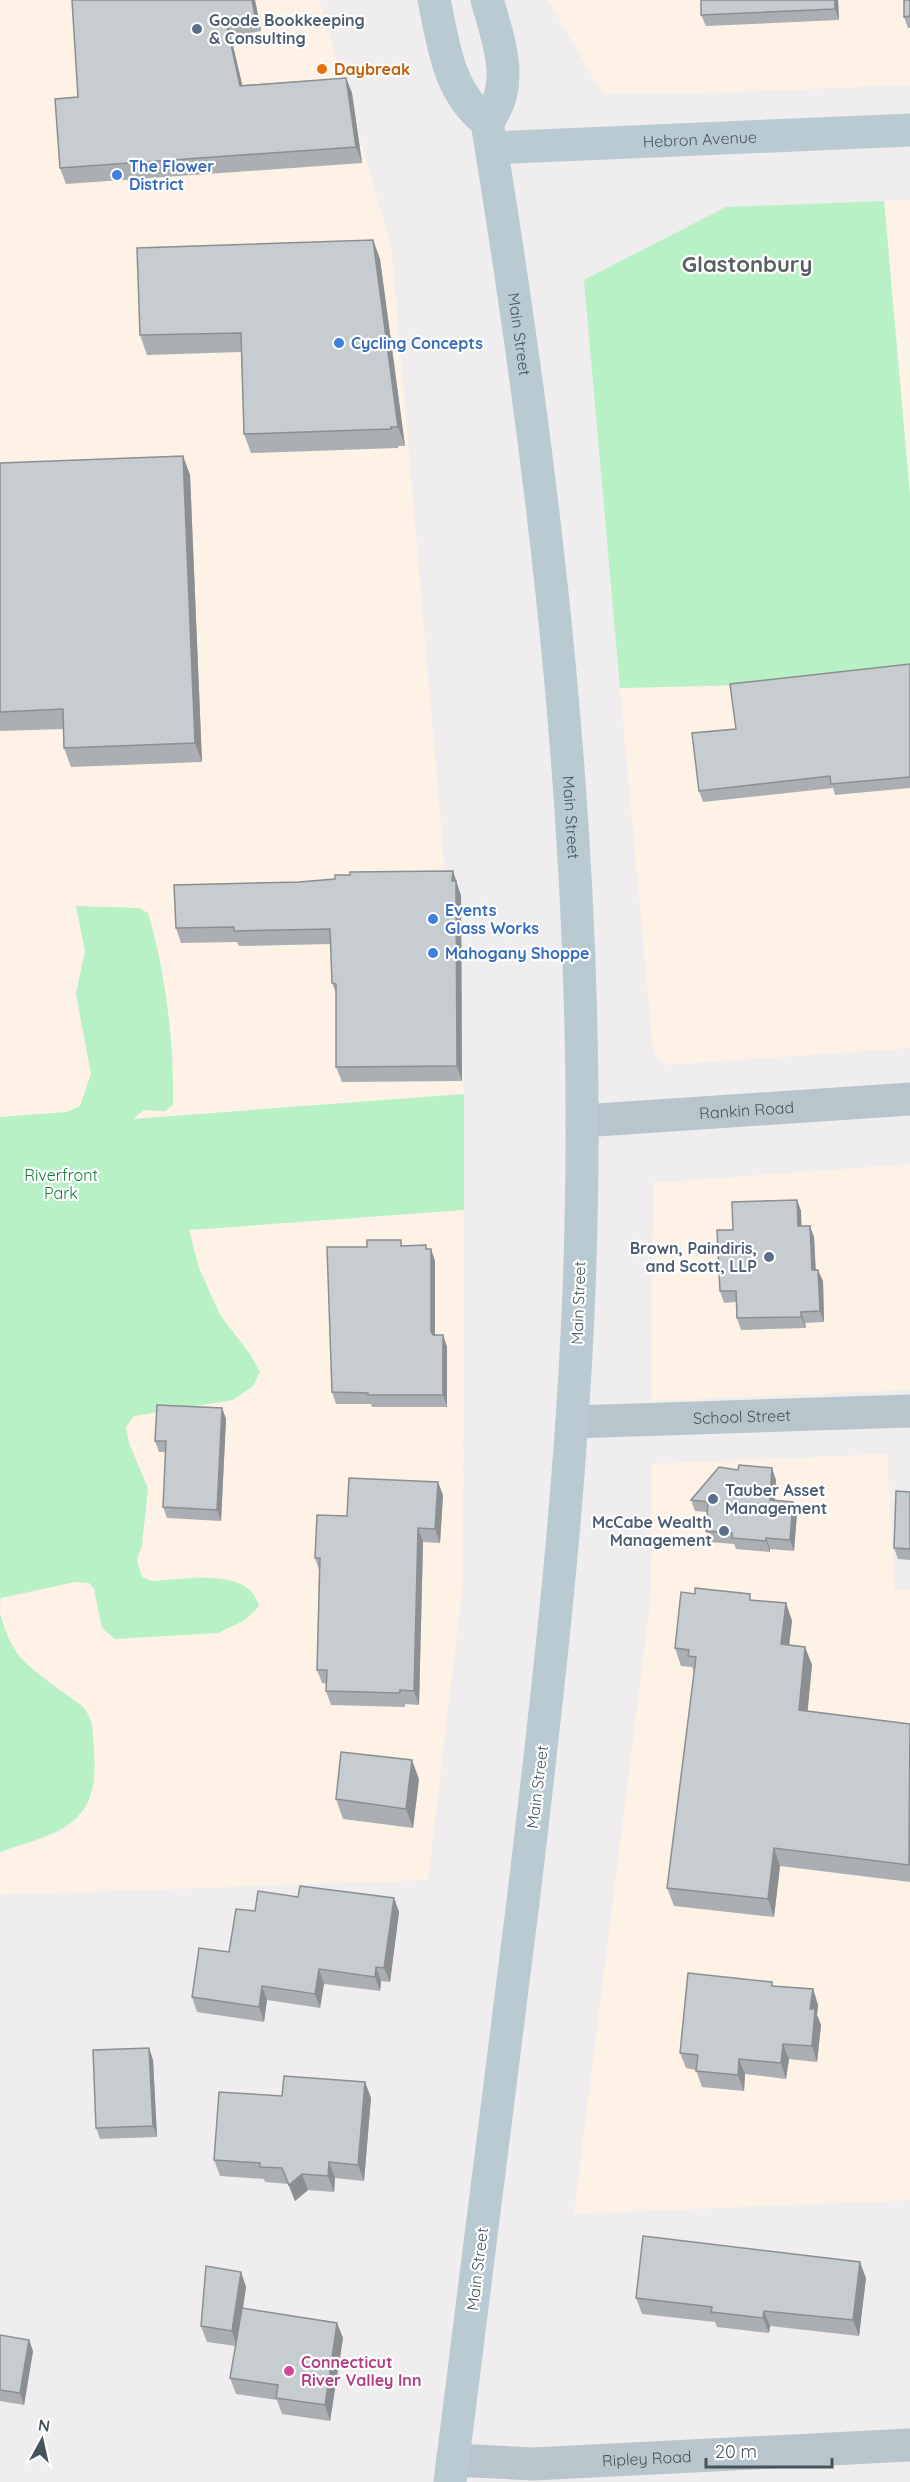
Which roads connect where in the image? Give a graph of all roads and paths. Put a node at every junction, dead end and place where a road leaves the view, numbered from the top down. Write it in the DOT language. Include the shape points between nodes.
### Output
graph roads {
  1 [pos="434,0"];
  2 [pos="488,0"];
  3 [pos="910,130"];
  4 [pos="490,135"];
  5 [pos="910,1099"];
  6 [pos="582,1121"];
  7 [pos="910,1411"];
  8 [pos="572,1422"];
  9 [pos="910,2445"];
  10 [pos="452,2471"];
  1 -- 4 [label="main road" via="455,85"];
  2 -- 4 [label="main road" via="505,78"];
  3 -- 4 [label="main road, Hebron Avenue"];
  4 -- 6 [label="main road, Main Street" via="530,403 559,669 578,910"];
  5 -- 6 [label="street, Rankin Road"];
  6 -- 8 [label="main road, Main Street"];
  7 -- 8 [label="street, School Street"];
  8 -- 10 [label="main road, Main Street" via="543,1737"];
  9 -- 10 [label="street, Ripley Road"];
}
